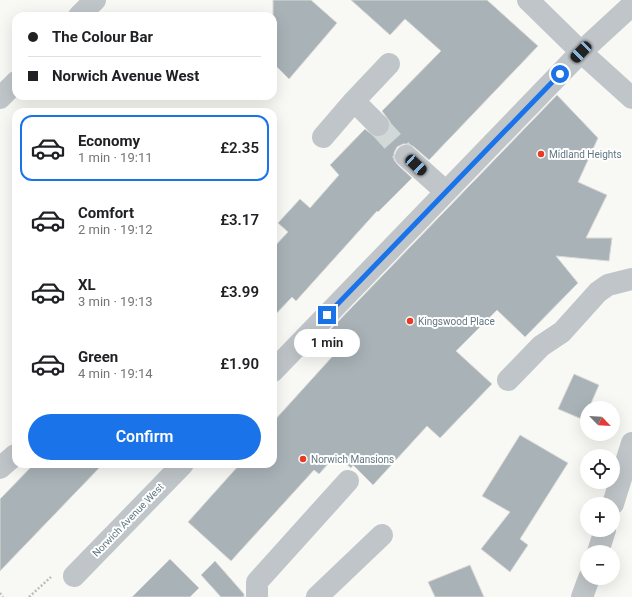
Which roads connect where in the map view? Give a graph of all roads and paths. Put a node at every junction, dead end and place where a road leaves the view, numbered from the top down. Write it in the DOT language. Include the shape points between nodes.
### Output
graph roads {
  1 [pos="95,0"];
  2 [pos="528,0"];
  3 [pos="632,6"];
  4 [pos="84,12"];
  5 [pos="581,52"];
  6 [pos="389,64"];
  7 [pos="12,86"];
  8 [pos="0,98"];
  9 [pos="632,98"];
  10 [pos="354,101"];
  11 [pos="378,125"];
  12 [pos="324,137"];
  13 [pos="406,156"];
  14 [pos="446,192"];
  15 [pos="632,279"];
  16 [pos="277,366"];
  17 [pos="508,380"];
  18 [pos="632,443"];
  19 [pos="12,458"];
  20 [pos="0,468"];
  21 [pos="179,468"];
  22 [pos="348,481"];
  23 [pos="615,497"];
  24 [pos="382,535"];
  25 [pos="74,576"];
  26 [pos="586,585"];
  27 [pos="0,593"];
  28 [pos="3,597"];
  29 [pos="257,597"];
  30 [pos="317,597"];
  31 [pos="582,597"];
  1 -- 4 [label="street"];
  2 -- 5 [label="street"];
  3 -- 5 [label="street"];
  5 -- 9 [label="street"];
  5 -- 14 [label="street"];
  6 -- 10 [label="street"];
  7 -- 8 [label="street"];
  10 -- 11 [label="street"];
  10 -- 12 [label="street"];
  13 -- 14 [label="street"];
  14 -- 16 [label="street"];
  15 -- 17 [label="street" via="608,285 598,292 562,332 541,346"];
  18 -- 23 [label="street"];
  19 -- 20 [label="street"];
  21 -- 25 [label="street, Norwich Avenue West"];
  22 -- 29 [label="street" via="257,582"];
  24 -- 30 [label="street"];
  26 -- 31 [label="street"];
  27 -- 28 [label="path"];
}
